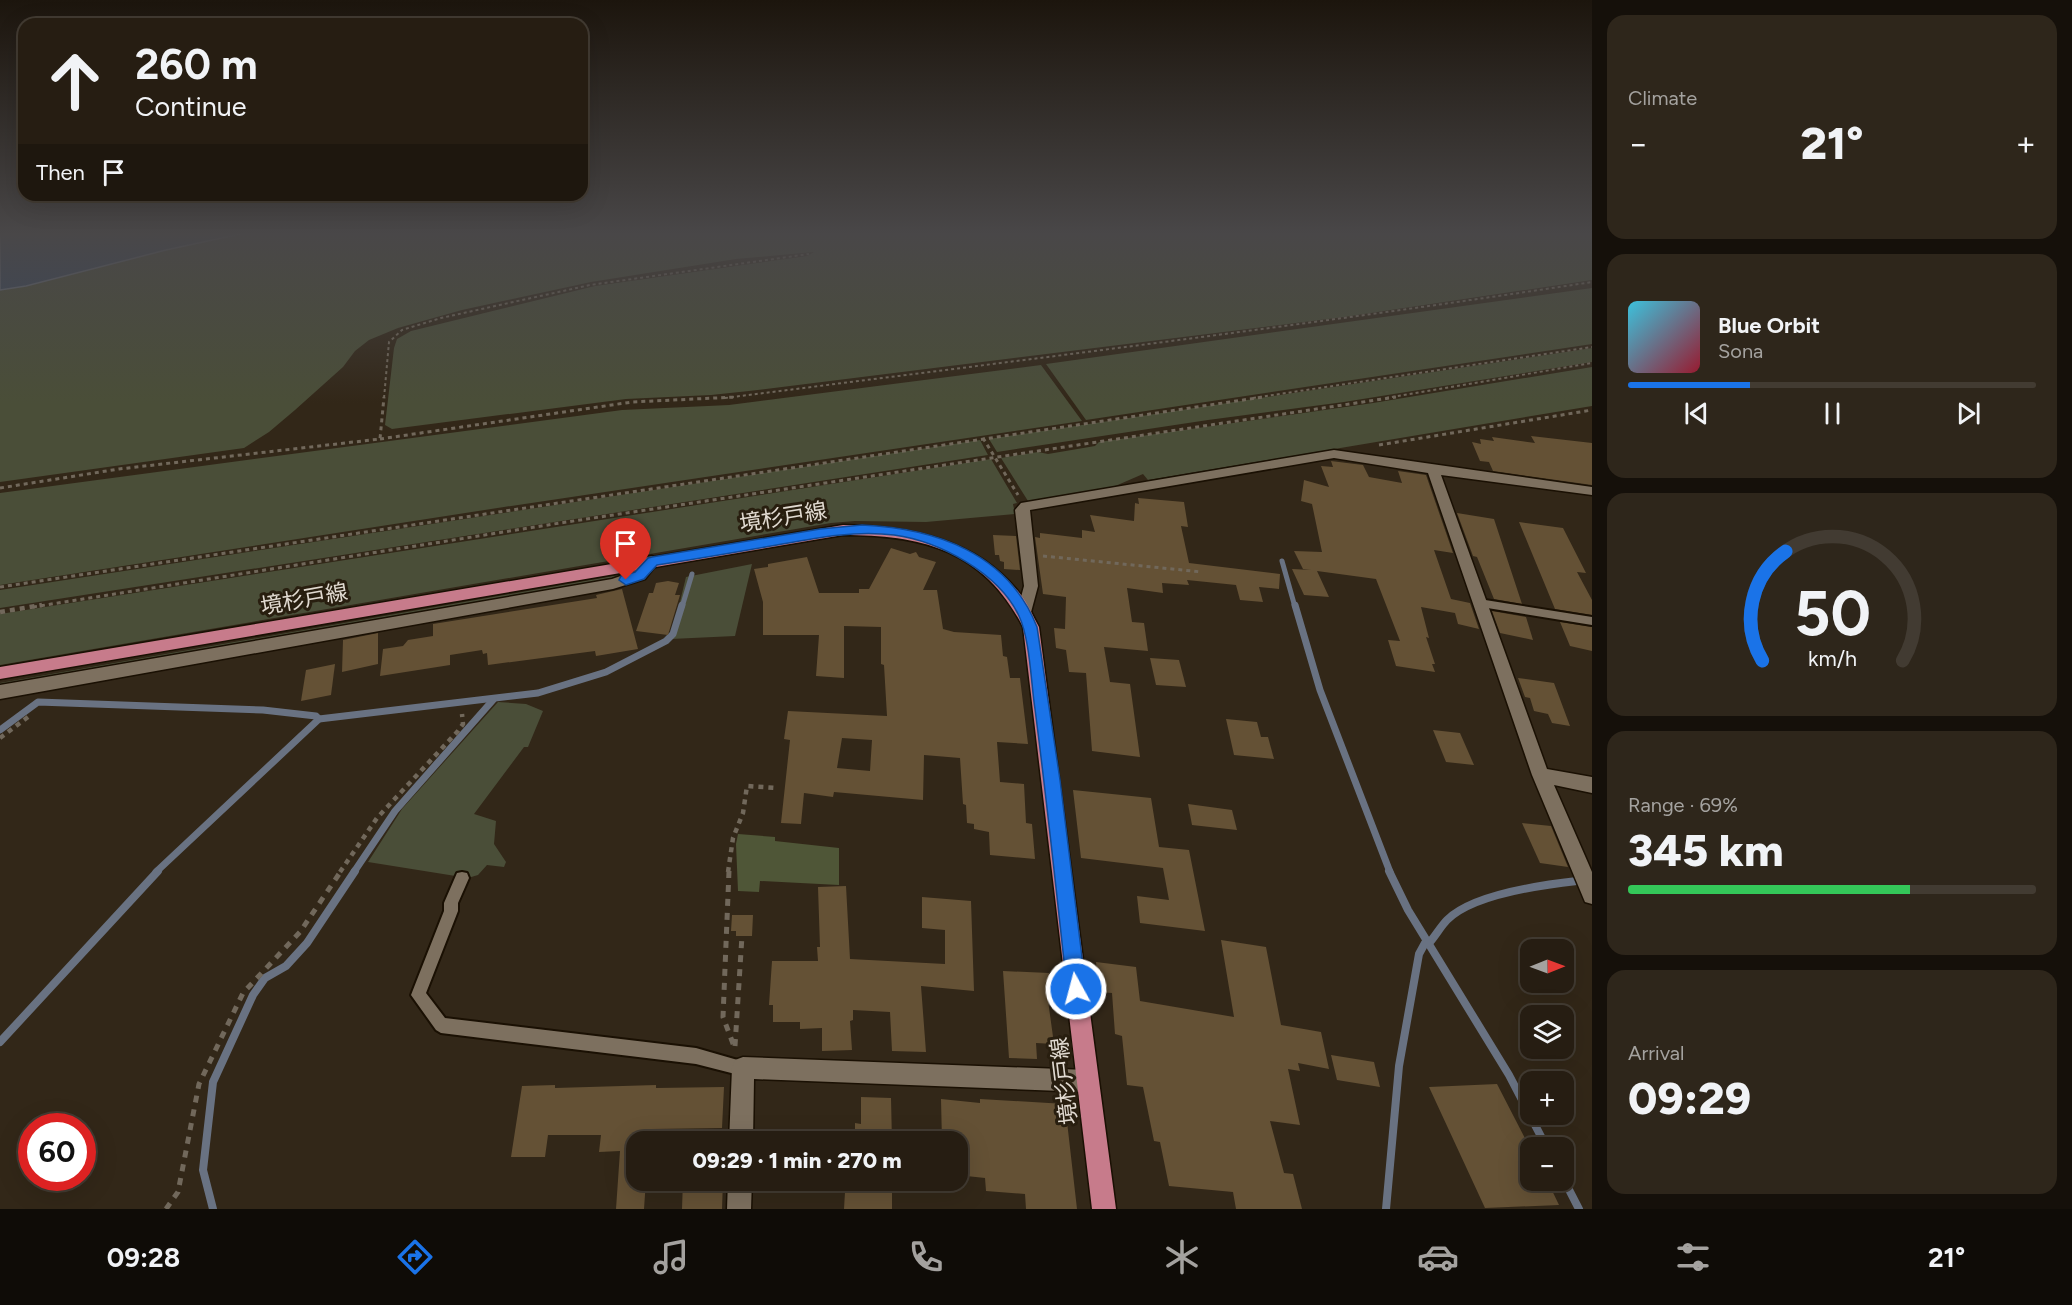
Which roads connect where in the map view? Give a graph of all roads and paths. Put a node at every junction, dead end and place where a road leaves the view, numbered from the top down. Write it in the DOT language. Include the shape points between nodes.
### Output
graph roads {
  1 [pos="570,289"];
  2 [pos="1544,289"];
  3 [pos="1592,347"];
  4 [pos="1592,363"];
  5 [pos="1592,410"];
  6 [pos="983,438"];
  7 [pos="380,439"];
  8 [pos="1375,446"];
  9 [pos="995,456"];
  10 [pos="1432,470"];
  11 [pos="0,488"];
  12 [pos="1592,491"];
  13 [pos="1018,495"];
  14 [pos="1028,554"];
  15 [pos="652,561"];
  16 [pos="1202,572"];
  17 [pos="0,587"];
  18 [pos="1479,603"];
  19 [pos="0,612"];
  20 [pos="1025,612"];
  21 [pos="1592,621"];
  22 [pos="0,673"];
  23 [pos="0,692"];
  24 [pos="32,714"];
  25 [pos="462,714"];
  26 [pos="0,738"];
  27 [pos="1541,775"];
  28 [pos="1592,785"];
  29 [pos="777,788"];
  30 [pos="462,878"];
  31 [pos="1592,895"];
  32 [pos="742,936"];
  33 [pos="739,1059"];
  34 [pos="1087,1081"];
  35 [pos="741,1131"];
  36 [pos="740,1191"];
  37 [pos="166,1209"];
  38 [pos="739,1209"];
  39 [pos="1104,1209"];
  1 -- 7 [label="path" via="402,330 388,342"];
  2 -- 7 [label="path" via="1061,357 718,399 632,402"];
  3 -- 6 [label="path"];
  4 -- 9 [label="path" via="1446,389"];
  5 -- 8 [label="path"];
  6 -- 9 [label="path"];
  6 -- 17 [label="path"];
  7 -- 11 [label="path" via="119,469"];
  9 -- 13 [label="path"];
  9 -- 19 [label="path"];
  10 -- 12 [label="street"];
  10 -- 14 [label="street" via="1334,453 1026,506 1022,510"];
  10 -- 18 [label="street"];
  14 -- 16 [label="path"];
  14 -- 20 [label="street" via="1031,586"];
  15 -- 20 [label="main road, 境杉戸線" via="843,530 894,531 945,543 974,559"];
  15 -- 22 [label="main road, 境杉戸線"];
  15 -- 23 [label="street" via="640,575 612,584"];
  18 -- 21 [label="lane"];
  18 -- 27 [label="street"];
  20 -- 34 [label="main road, 境杉戸線" via="1035,648 1051,769"];
  24 -- 26 [label="path"];
  25 -- 37 [label="path" via="463,724 458,731 377,818 300,932 243,993 199,1084 188,1155 178,1192"];
  27 -- 28 [label="street"];
  27 -- 31 [label="street"];
  29 -- 33 [label="path" via="747,786 743,813 733,838 727,883 723,1017"];
  30 -- 33 [label="lane" via="418,995 441,1025"];
  32 -- 33 [label="path"];
  33 -- 34 [label="street"];
  33 -- 35 [label="street"];
  34 -- 39 [label="main road, 境杉戸線"];
  36 -- 38 [label="street"];
}
